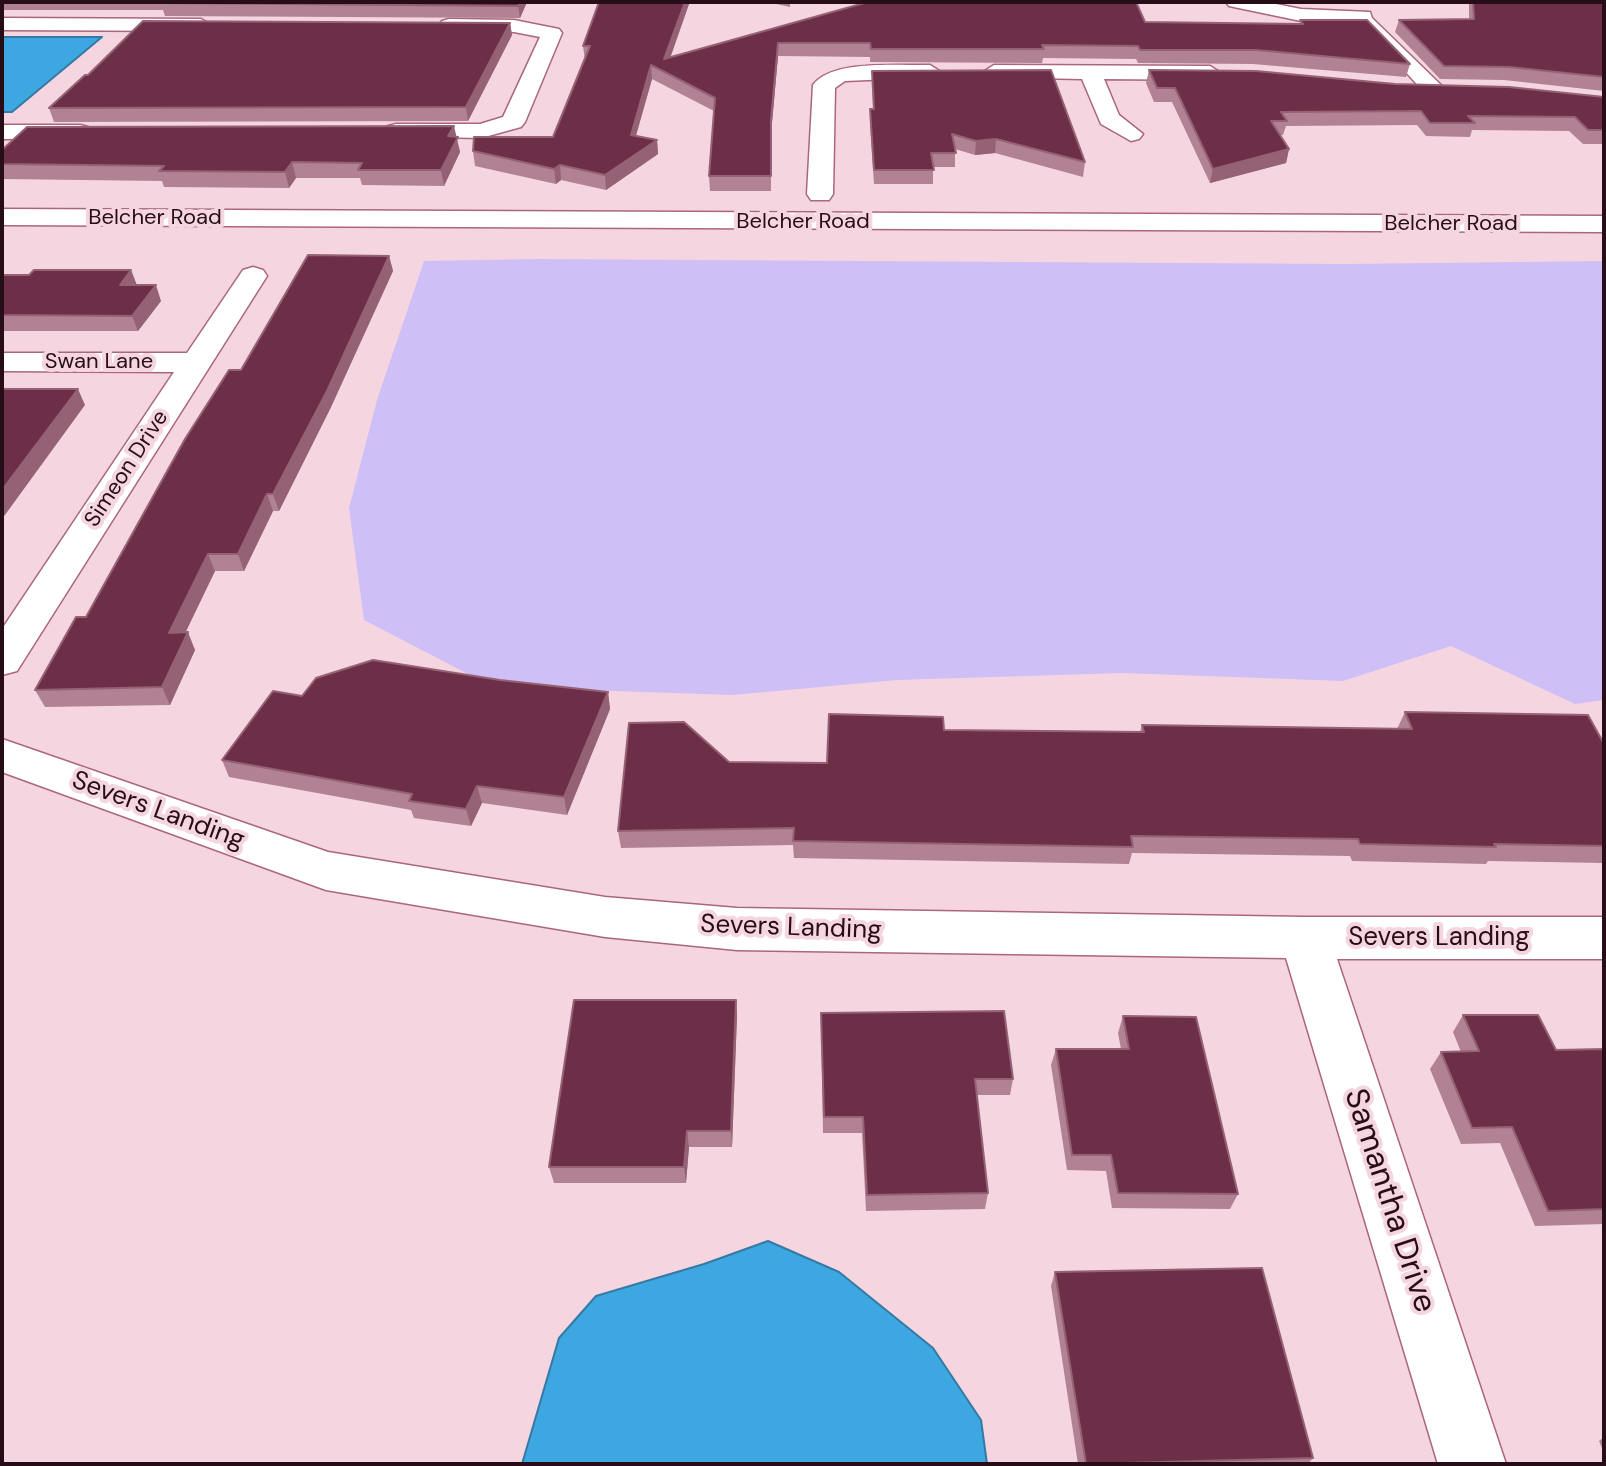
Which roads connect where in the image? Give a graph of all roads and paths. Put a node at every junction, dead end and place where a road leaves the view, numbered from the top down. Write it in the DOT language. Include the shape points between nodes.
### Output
graph roads {
  1 [pos="1236,2"];
  2 [pos="1366,9"];
  3 [pos="2,24"];
  4 [pos="226,25"];
  5 [pos="434,25"];
  6 [pos="1090,72"];
  7 [pos="1238,74"];
  8 [pos="1405,87"];
  9 [pos="1432,87"];
  10 [pos="1461,88"];
  11 [pos="369,131"];
  12 [pos="2,132"];
  13 [pos="98,132"];
  14 [pos="1131,134"];
  15 [pos="820,194"];
  16 [pos="2,217"];
  17 [pos="1604,224"];
  18 [pos="2,239"];
  19 [pos="1604,244"];
  20 [pos="253,276"];
  21 [pos="2,362"];
  22 [pos="196,363"];
  23 [pos="2,661"];
  24 [pos="2,755"];
  25 [pos="1305,938"];
  26 [pos="1604,938"];
  27 [pos="1472,1464"];
  1 -- 2 [label="street" via="1301,15"];
  2 -- 9 [label="street"];
  3 -- 4 [label="street"];
  5 -- 11 [label="street" via="514,26 552,33 513,122 481,131"];
  6 -- 7 [label="street"];
  6 -- 14 [label="street" via="1109,119"];
  6 -- 15 [label="street" via="840,75 824,85"];
  8 -- 9 [label="street"];
  9 -- 10 [label="street"];
  12 -- 13 [label="street"];
  16 -- 17 [label="street, Belcher Road"];
  18 -- 19 [label="street, Belcher Road"];
  20 -- 22 [label="street, Simeon Drive"];
  21 -- 22 [label="street, Swan Lane"];
  22 -- 23 [label="street, Simeon Drive"];
  24 -- 25 [label="street, Severs Landing" via="326,871 605,917 737,929"];
  25 -- 26 [label="street, Severs Landing"];
  25 -- 27 [label="street, Samantha Drive"];
}
